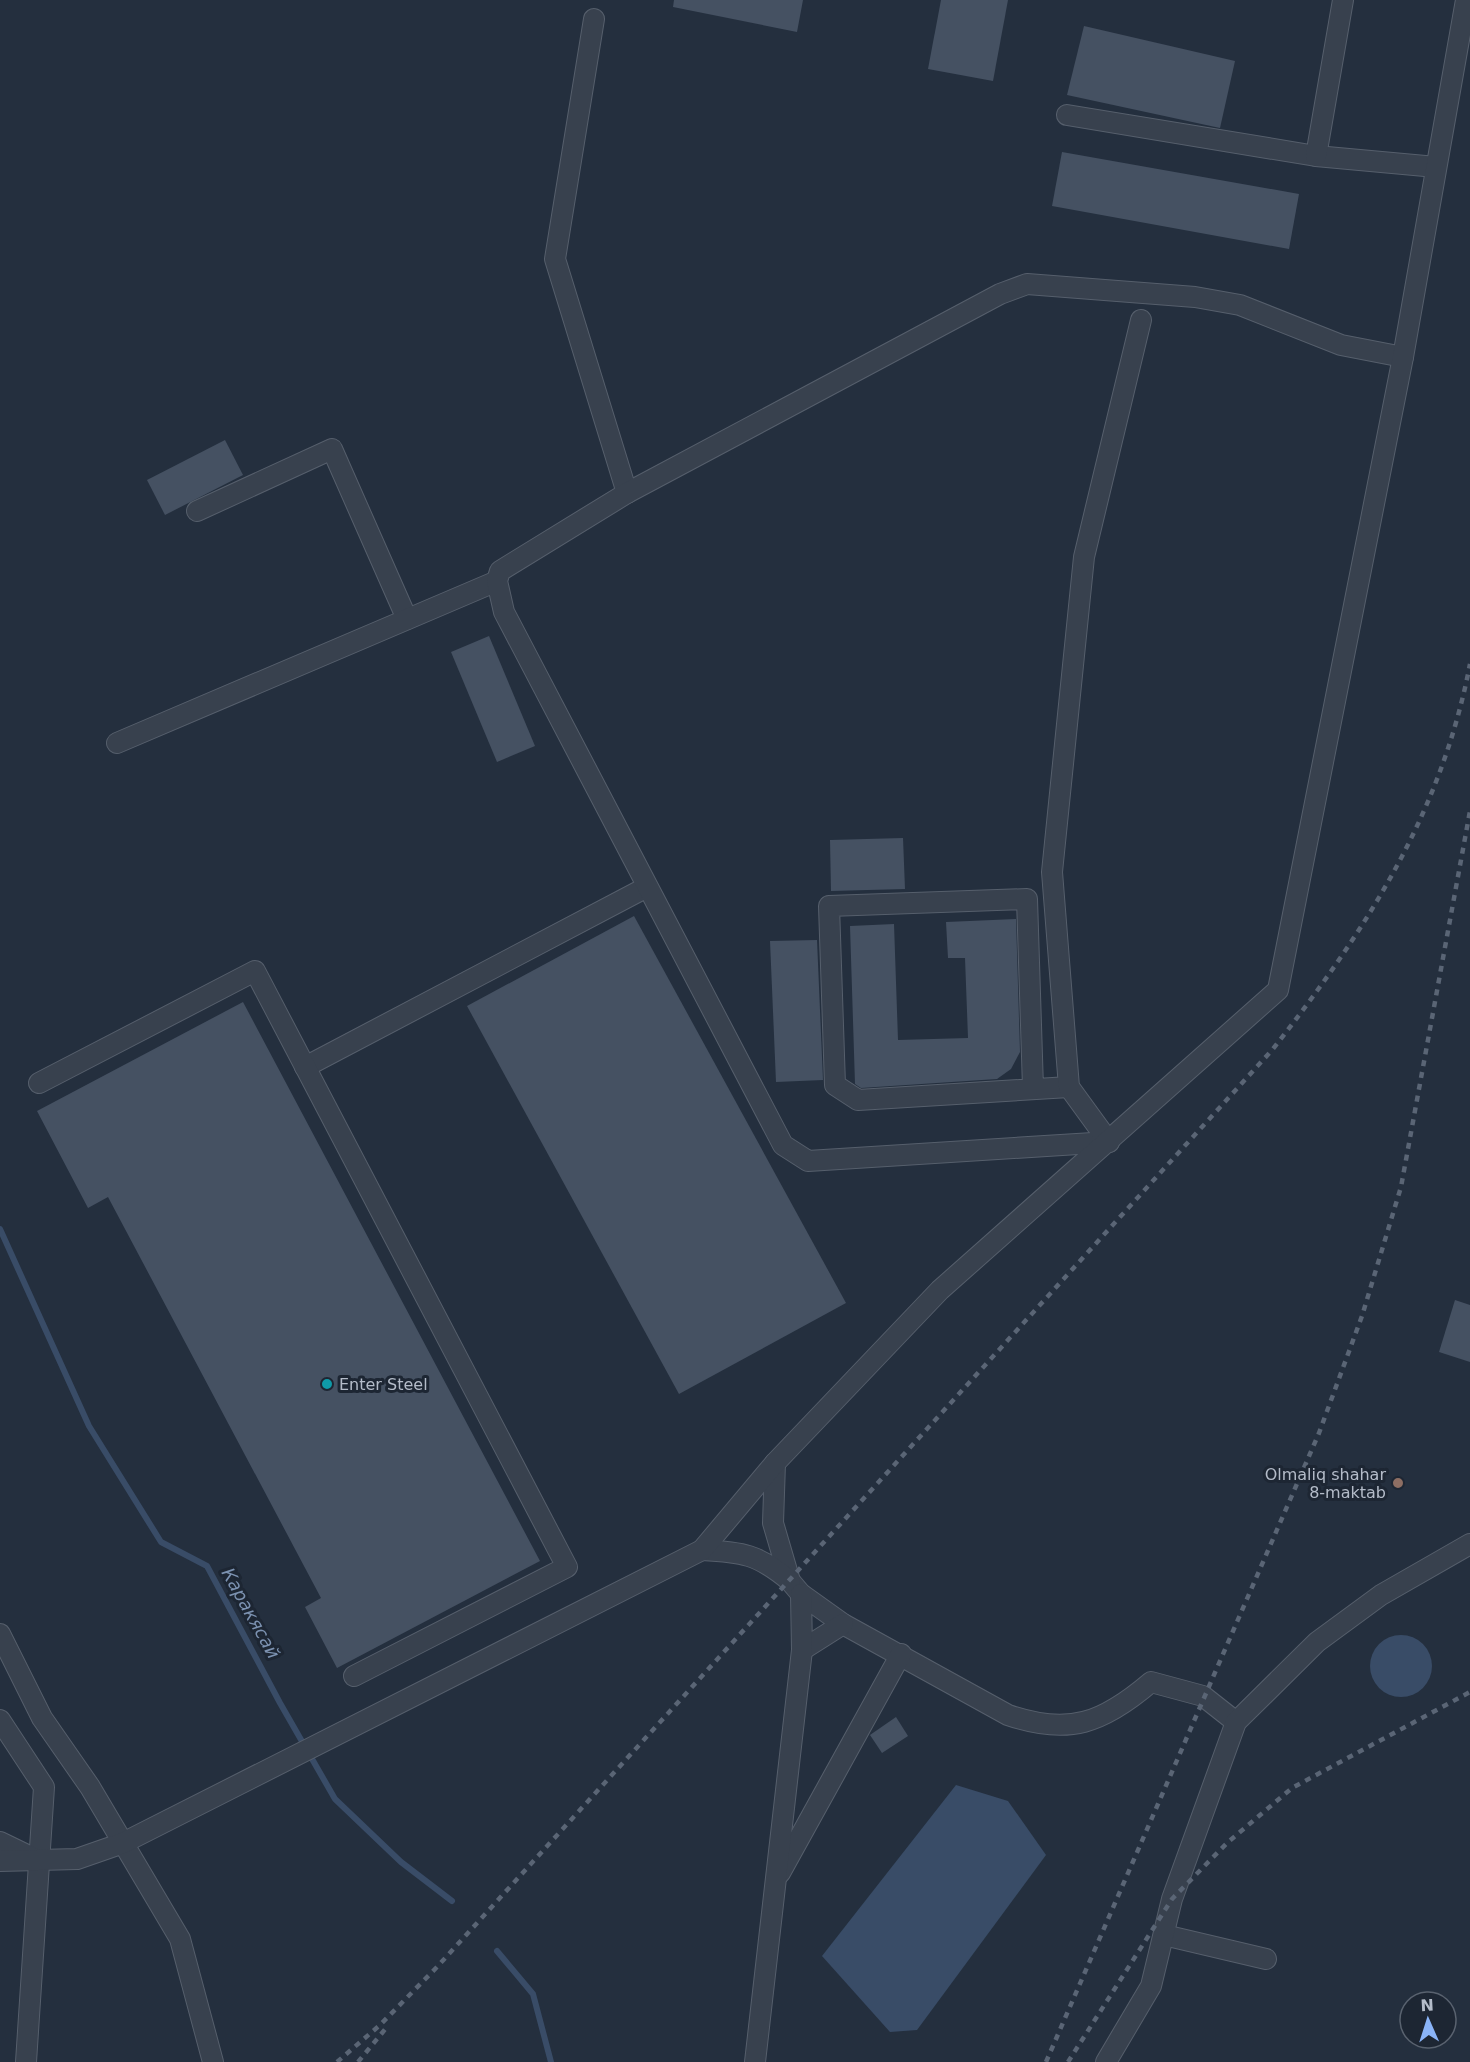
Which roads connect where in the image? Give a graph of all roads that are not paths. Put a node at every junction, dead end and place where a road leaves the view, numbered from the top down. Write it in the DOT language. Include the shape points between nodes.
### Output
graph roads {
  1 [pos="1343,0"];
  2 [pos="1466,0"];
  3 [pos="594,19"];
  4 [pos="1067,115"];
  5 [pos="1316,156"];
  6 [pos="1436,167"];
  7 [pos="1141,320"];
  8 [pos="1403,357"];
  9 [pos="627,493"];
  10 [pos="197,511"];
  11 [pos="497,580"];
  12 [pos="407,619"];
  13 [pos="117,743"];
  14 [pos="647,886"];
  15 [pos="305,1067"];
  16 [pos="39,1083"];
  17 [pos="1069,1087"];
  18 [pos="1033,1088"];
  19 [pos="1109,1142"];
  20 [pos="775,1463"];
  21 [pos="1470,1544"];
  22 [pos="702,1550"];
  23 [pos="795,1587"];
  24 [pos="843,1624"];
  25 [pos="0,1634"];
  26 [pos="802,1650"];
  27 [pos="902,1654"];
  28 [pos="354,1676"];
  29 [pos="0,1720"];
  30 [pos="1236,1722"];
  31 [pos="0,1842"];
  32 [pos="123,1842"];
  33 [pos="0,1861"];
  34 [pos="38,1861"];
  35 [pos="776,1880"];
  36 [pos="1164,1935"];
  37 [pos="1266,1959"];
  38 [pos="26,2062"];
  39 [pos="213,2062"];
  40 [pos="755,2062"];
  41 [pos="1106,2062"];
  1 -- 5 [label="street"];
  2 -- 6 [label="street"];
  3 -- 9 [label="street" via="555,259"];
  4 -- 5 [label="street"];
  5 -- 6 [label="street"];
  6 -- 8 [label="street"];
  7 -- 17 [label="street" via="1084,557 1052,872"];
  8 -- 9 [label="street" via="1341,345 1240,305 1195,297 1027,284 1000,294"];
  8 -- 19 [label="street" via="1278,990"];
  9 -- 11 [label="street" via="514,561 500,571"];
  10 -- 12 [label="street" via="332,449"];
  11 -- 12 [label="street"];
  11 -- 14 [label="street" via="504,612"];
  12 -- 13 [label="street"];
  14 -- 15 [label="street"];
  14 -- 19 [label="street" via="783,1145 808,1161"];
  15 -- 16 [label="street" via="255,971"];
  15 -- 28 [label="street" via="567,1567"];
  17 -- 18 [label="street"];
  17 -- 19 [label="street"];
  18 -- 18 [label="street" via="858,1100 835,1085 829,906 1027,899"];
  19 -- 20 [label="street" via="940,1290"];
  20 -- 22 [label="street"];
  20 -- 23 [label="street" via="773,1523"];
  21 -- 30 [label="street" via="1381,1595 1317,1642"];
  22 -- 23 [label="street" via="739,1552 769,1563"];
  22 -- 32 [label="street"];
  23 -- 24 [label="street"];
  23 -- 26 [label="street"];
  24 -- 26 [label="street"];
  24 -- 27 [label="street"];
  25 -- 32 [label="street" via="42,1718"];
  26 -- 35 [label="street"];
  27 -- 30 [label="street" via="1008,1715 1037,1725 1100,1718 1151,1682 1203,1696"];
  27 -- 35 [label="street"];
  29 -- 34 [label="street" via="44,1787"];
  30 -- 36 [label="street" via="1172,1899"];
  31 -- 34 [label="street"];
  32 -- 34 [label="street" via="77,1859"];
  32 -- 39 [label="street" via="180,1939"];
  33 -- 34 [label="street"];
  34 -- 38 [label="street"];
  35 -- 40 [label="street"];
  36 -- 37 [label="street"];
  36 -- 41 [label="street" via="1151,1986"];
}
